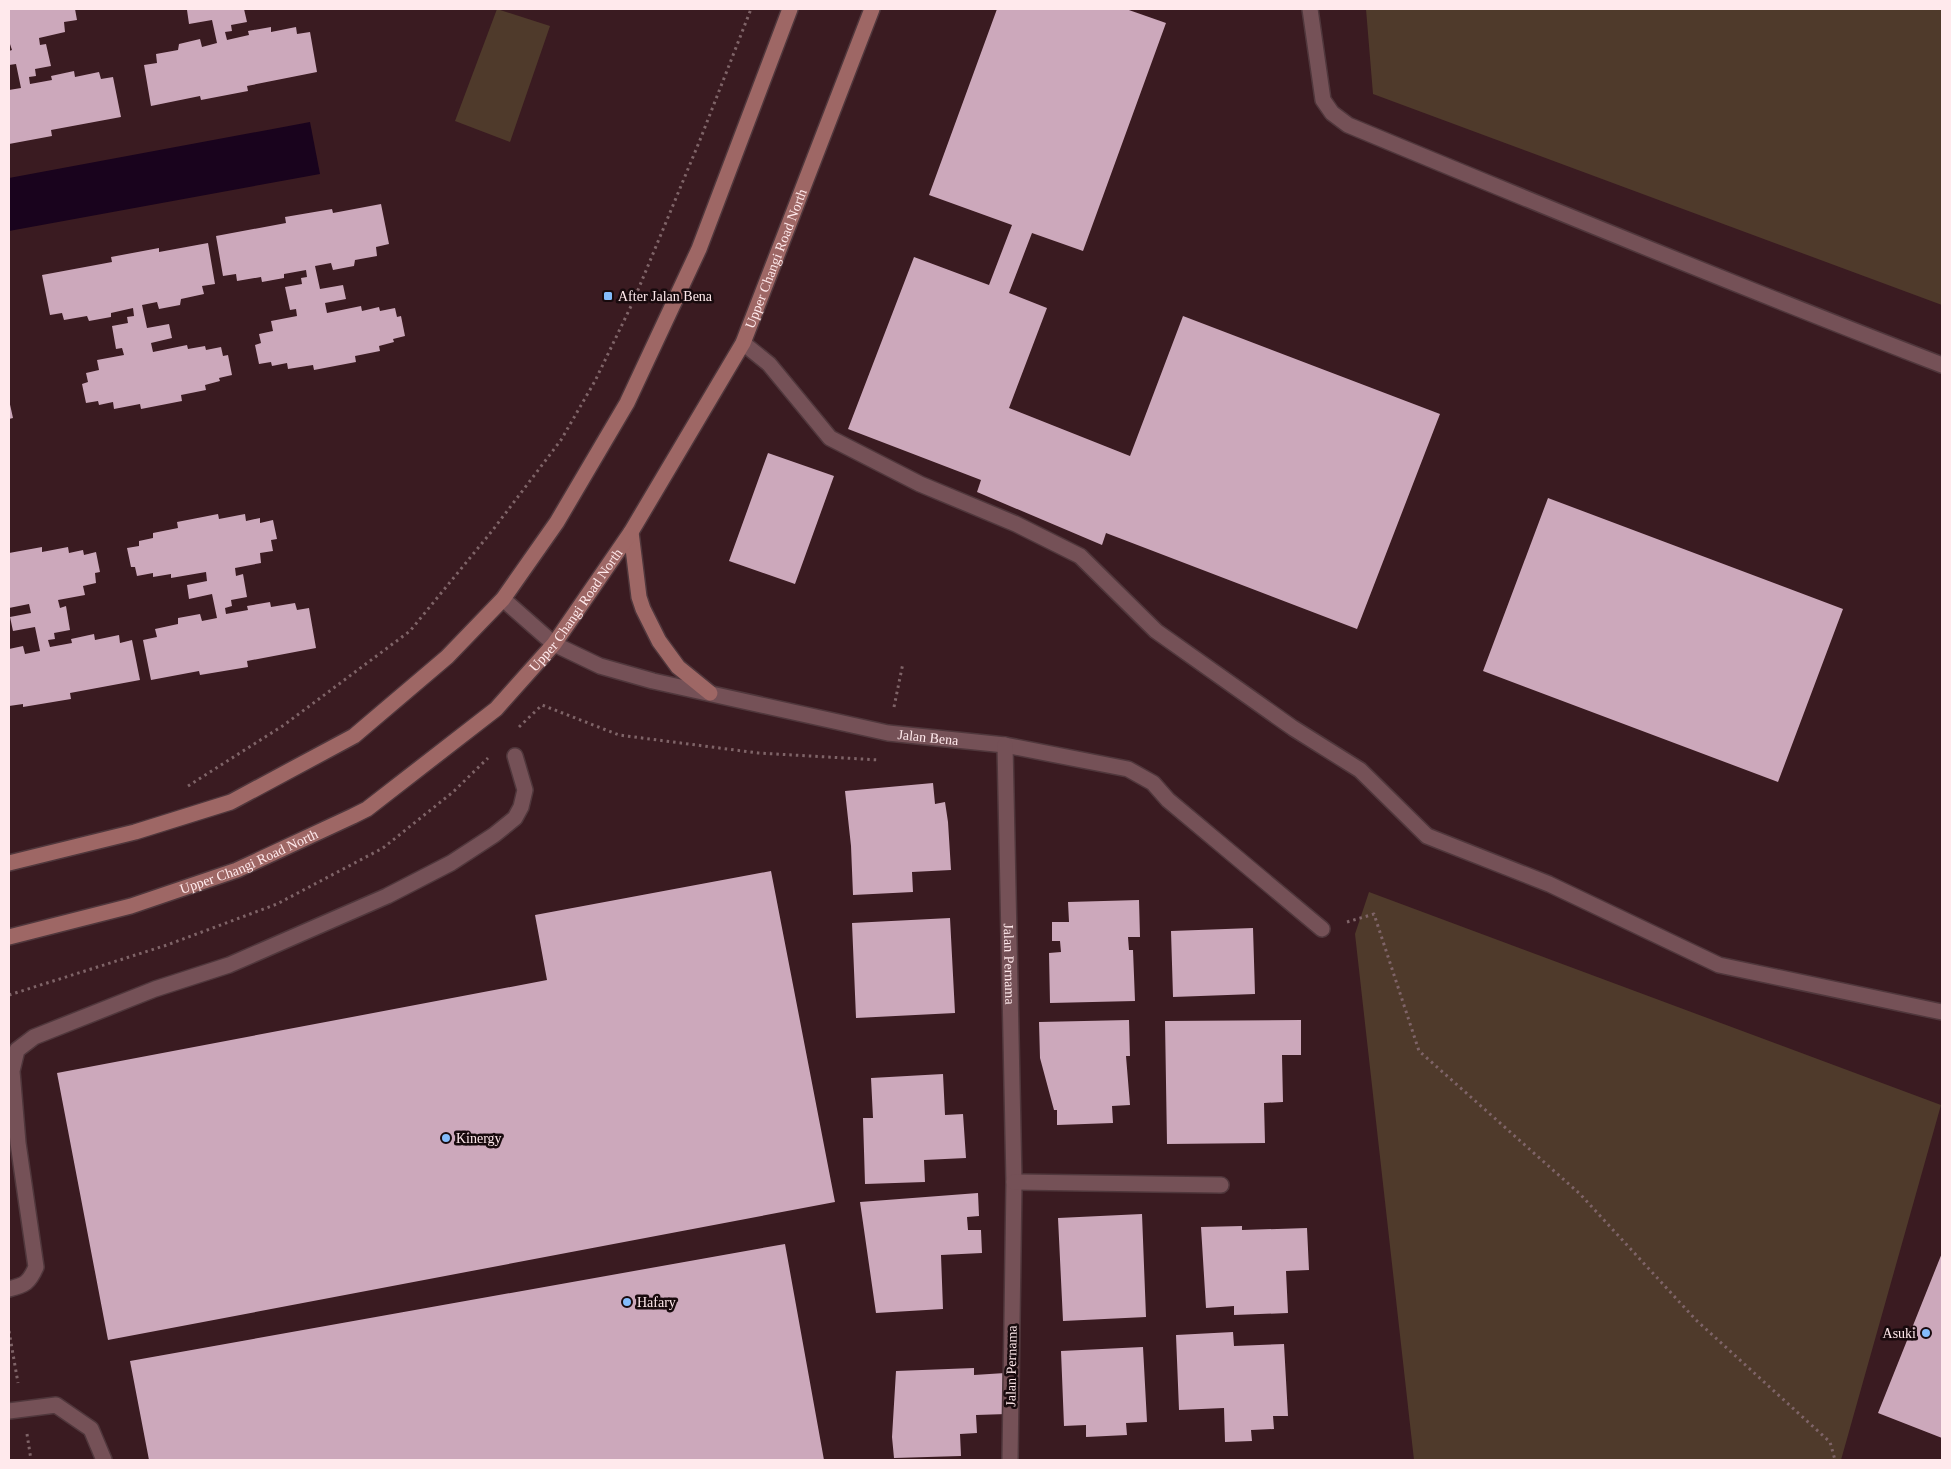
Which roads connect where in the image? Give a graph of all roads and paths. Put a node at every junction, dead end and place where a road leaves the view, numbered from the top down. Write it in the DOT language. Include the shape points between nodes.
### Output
graph roads {
  1 [pos="751,9"];
  2 [pos="790,9"];
  3 [pos="872,9"];
  4 [pos="1310,9"];
  5 [pos="743,343"];
  6 [pos="1942,365"];
  7 [pos="631,532"];
  8 [pos="503,599"];
  9 [pos="554,644"];
  10 [pos="903,664"];
  11 [pos="710,693"];
  12 [pos="542,705"];
  13 [pos="888,733"];
  14 [pos="1005,745"];
  15 [pos="515,756"];
  16 [pos="882,760"];
  17 [pos="183,789"];
  18 [pos="9,863"];
  19 [pos="1322,929"];
  20 [pos="9,937"];
  21 [pos="1942,1012"];
  22 [pos="1014,1182"];
  23 [pos="1221,1185"];
  24 [pos="9,1289"];
  25 [pos="9,1411"];
  26 [pos="104,1460"];
  27 [pos="1010,1460"];
  28 [pos="1835,1460"];
  1 -- 17 [label="path" via="633,302 595,381 561,440 410,631 284,725"];
  2 -- 8 [label="street" via="699,250 627,403 557,522"];
  3 -- 5 [label="street, Upper Changi Road North"];
  4 -- 6 [label="street" via="1323,100 1332,113 1348,125 1621,238"];
  5 -- 7 [label="street, Upper Changi Road North"];
  5 -- 21 [label="street" via="769,364 830,438 920,484 1016,524 1080,556 1156,631 1360,770 1427,836 1549,884 1719,965"];
  7 -- 9 [label="street, Upper Changi Road North"];
  7 -- 11 [label="street" via="643,609 659,641 678,667"];
  8 -- 9 [label="street, Jalan Bena"];
  8 -- 18 [label="street" via="447,657 354,736 231,802 135,832"];
  9 -- 11 [label="street, Jalan Bena" via="600,666"];
  9 -- 20 [label="street, Upper Changi Road North" via="496,710 367,809 237,870 132,906"];
  10 -- 13 [label="path"];
  11 -- 13 [label="street, Jalan Bena"];
  12 -- 16 [label="path" via="619,735 758,753"];
  13 -- 14 [label="street, Jalan Bena"];
  14 -- 19 [label="street, Jalan Bena" via="1128,769 1153,783 1168,800"];
  14 -- 22 [label="street, Jalan Pernama"];
  15 -- 24 [label="street" via="525,790 515,818 451,863 387,896 229,966 155,989 34,1037 17,1050 12,1071 18,1143 36,1267 31,1279 23,1286"];
  19 -- 28 [label="path" via="1374,914 1420,1051 1580,1194 1696,1320 1830,1442"];
  22 -- 23 [label="street"];
  22 -- 27 [label="street, Jalan Pernama"];
  25 -- 26 [label="street" via="56,1405 91,1429"];
}
